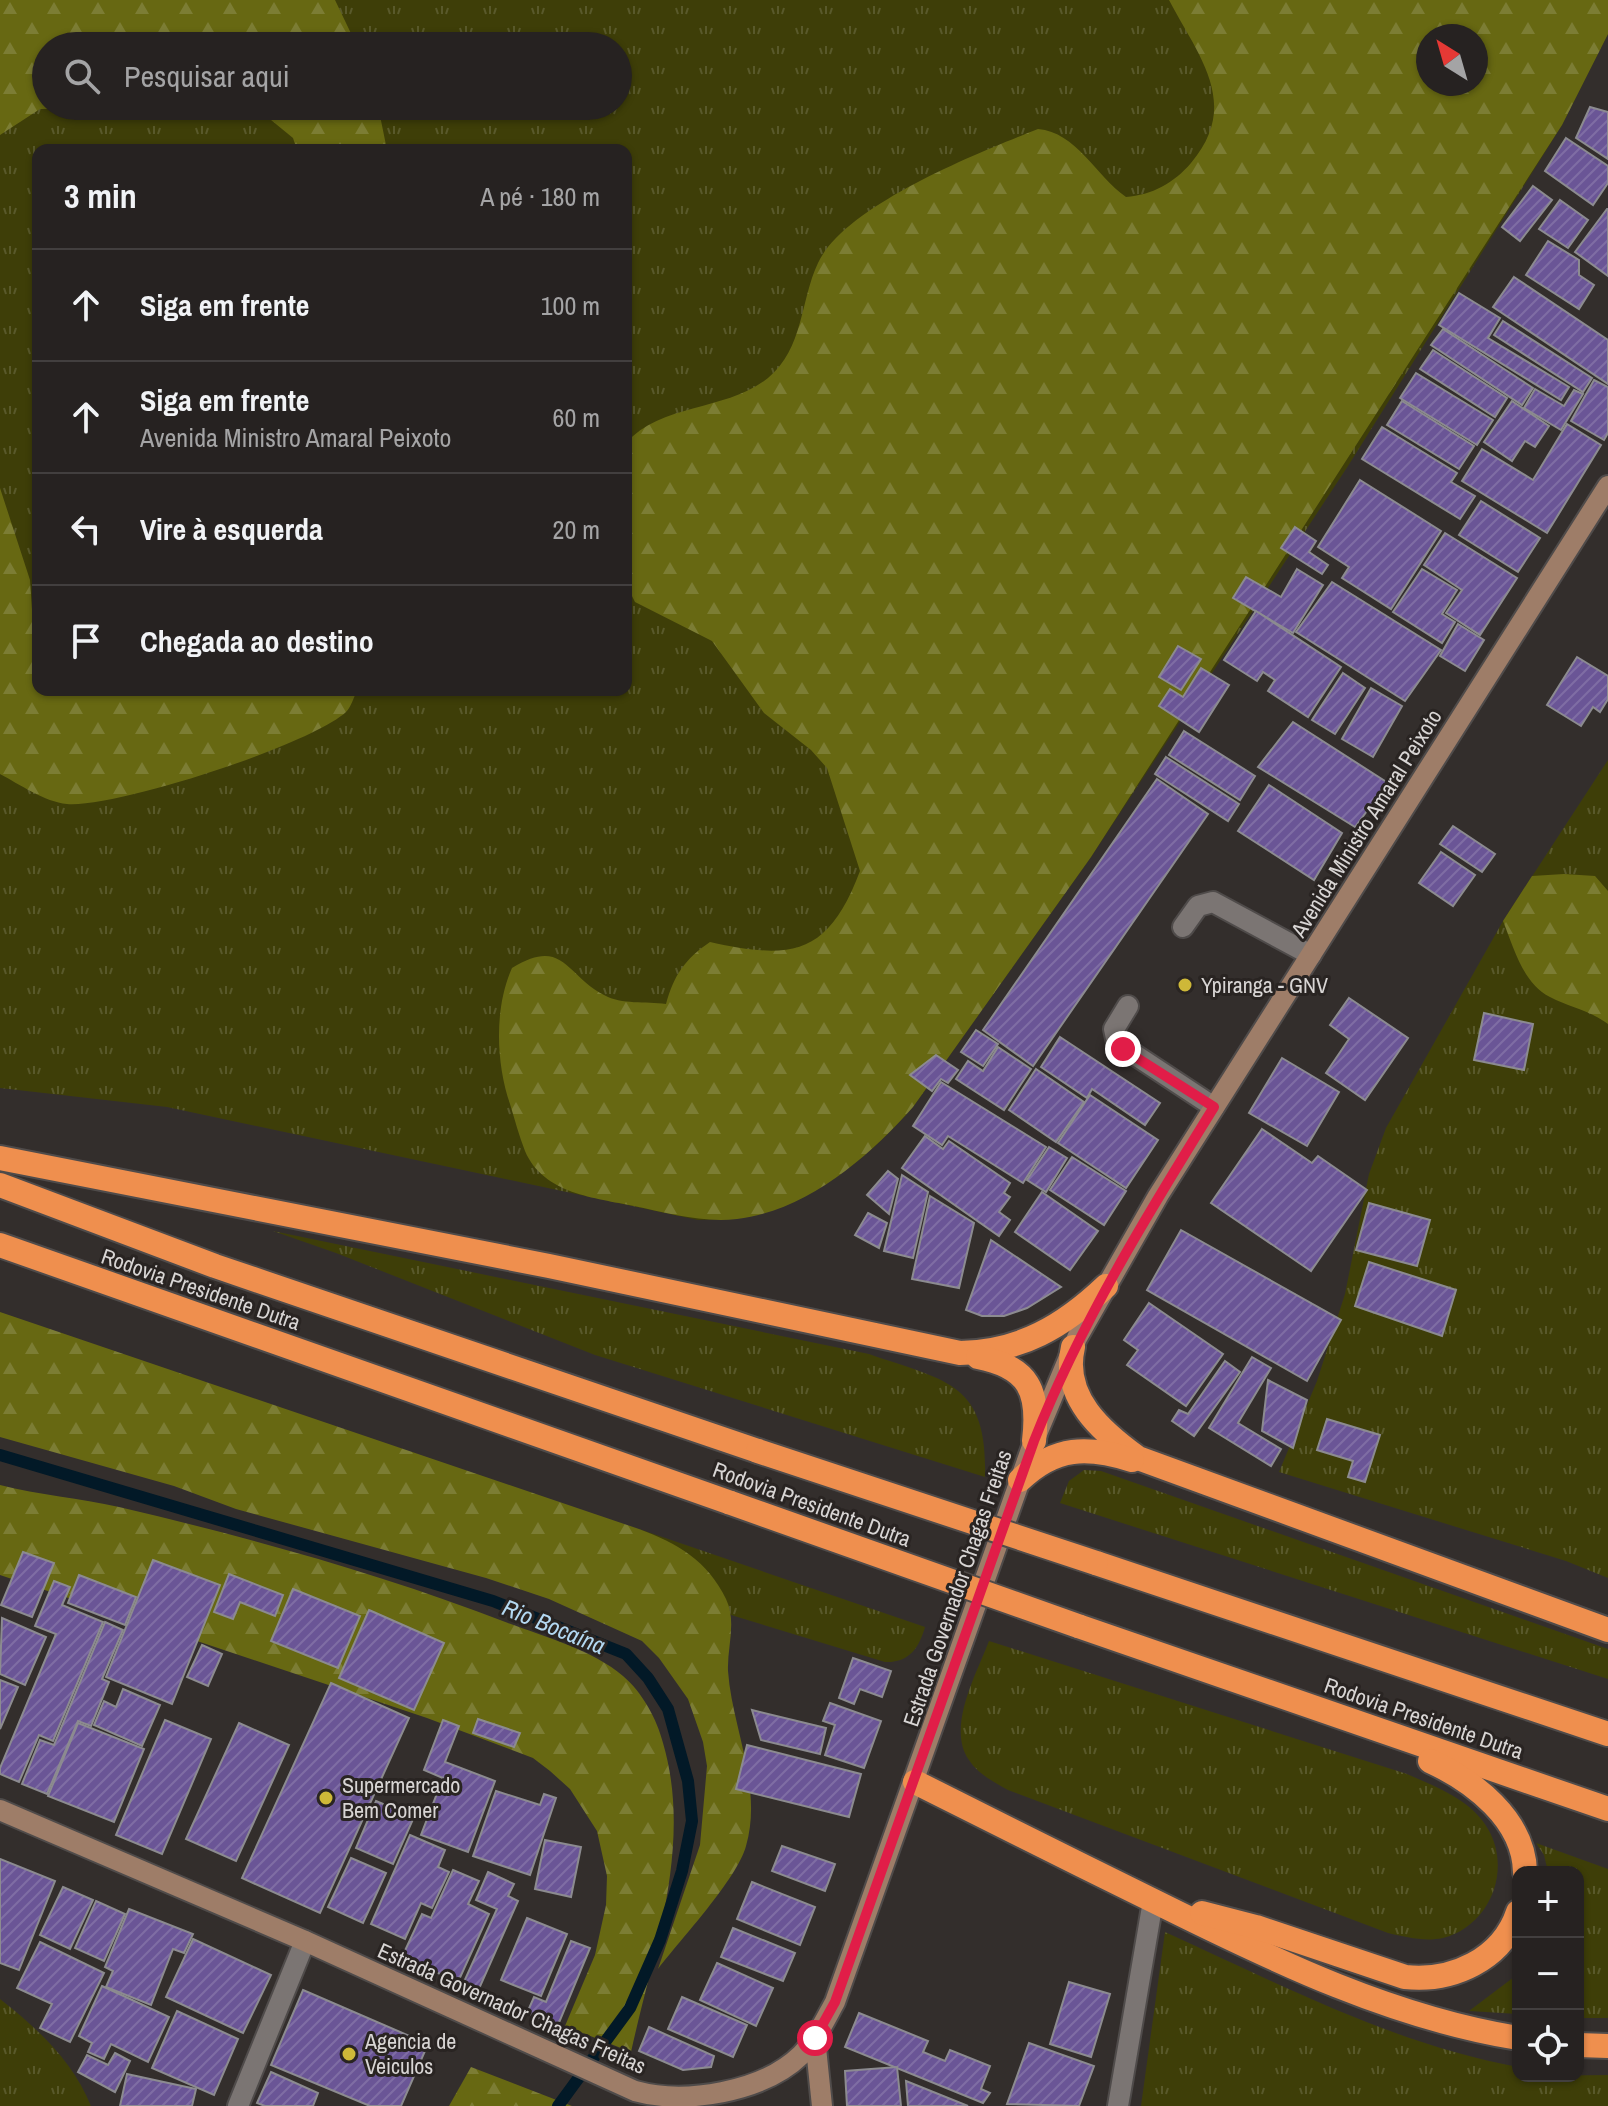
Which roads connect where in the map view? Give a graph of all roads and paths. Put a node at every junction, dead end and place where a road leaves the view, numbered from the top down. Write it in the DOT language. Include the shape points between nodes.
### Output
graph roads {
  1 [pos="1608,486"];
  2 [pos="1183,927"];
  3 [pos="1311,955"];
  4 [pos="1128,1006"];
  5 [pos="1214,1107"];
  6 [pos="0,1158"];
  7 [pos="0,1185"];
  8 [pos="0,1245"];
  9 [pos="1106,1286"];
  10 [pos="1073,1347"];
  11 [pos="960,1353"];
  12 [pos="1034,1441"];
  13 [pos="1173,1472"];
  14 [pos="1020,1480"];
  15 [pos="1608,1630"];
  16 [pos="1337,1716"];
  17 [pos="1608,1734"];
  18 [pos="915,1782"];
  19 [pos="1608,1809"];
  20 [pos="0,1810"];
  21 [pos="1525,1866"];
  22 [pos="1153,1901"];
  23 [pos="1512,1924"];
  24 [pos="305,1941"];
  25 [pos="1512,2037"];
  26 [pos="815,2038"];
  27 [pos="1584,2045"];
  28 [pos="1608,2046"];
  29 [pos="238,2106"];
  30 [pos="822,2106"];
  31 [pos="1118,2106"];
  1 -- 3 [label="main road, Avenida Ministro Amaral Peixoto"];
  2 -- 3 [label="street" via="1198,906 1213,902"];
  3 -- 5 [label="main road, Avenida Ministro Amaral Peixoto"];
  4 -- 5 [label="street" via="1114,1029 1117,1043"];
  5 -- 9 [label="main road, Avenida Ministro Amaral Peixoto"];
  6 -- 11 [label="highway"];
  7 -- 17 [label="highway, Rodovia Presidente Dutra, bridge" via="215,1266"];
  8 -- 16 [label="highway, Rodovia Presidente Dutra, bridge"];
  9 -- 10 [label="main road, Avenida Ministro Amaral Peixoto"];
  9 -- 11 [label="highway" via="1065,1322 1035,1338 989,1352"];
  10 -- 12 [label="main road, Avenida Ministro Amaral Peixoto"];
  10 -- 13 [label="highway" via="1070,1369 1076,1392 1095,1422 1138,1458"];
  11 -- 12 [label="highway" via="1001,1362 1026,1380 1037,1406"];
  12 -- 14 [label="main road, Estrada Governador Chagas Freitas"];
  13 -- 14 [label="highway" via="1075,1449 1048,1458"];
  13 -- 15 [label="highway"];
  14 -- 18 [label="main road, Estrada Governador Chagas Freitas"];
  16 -- 19 [label="highway, Rodovia Presidente Dutra"];
  16 -- 21 [label="highway" via="1454,1772 1486,1796 1515,1833"];
  18 -- 22 [label="highway"];
  18 -- 26 [label="main road, Estrada Governador Chagas Freitas" via="835,2002"];
  20 -- 24 [label="main road, Estrada Governador Chagas Freitas"];
  22 -- 23 [label="highway" via="1424,1979 1471,1967 1505,1938"];
  22 -- 25 [label="highway" via="1376,2001"];
  22 -- 31 [label="street"];
  24 -- 26 [label="main road, Estrada Governador Chagas Freitas" via="649,2095 736,2087 767,2077 790,2064"];
  24 -- 29 [label="street"];
  26 -- 30 [label="main road"];
  27 -- 28 [label="highway"];
}
